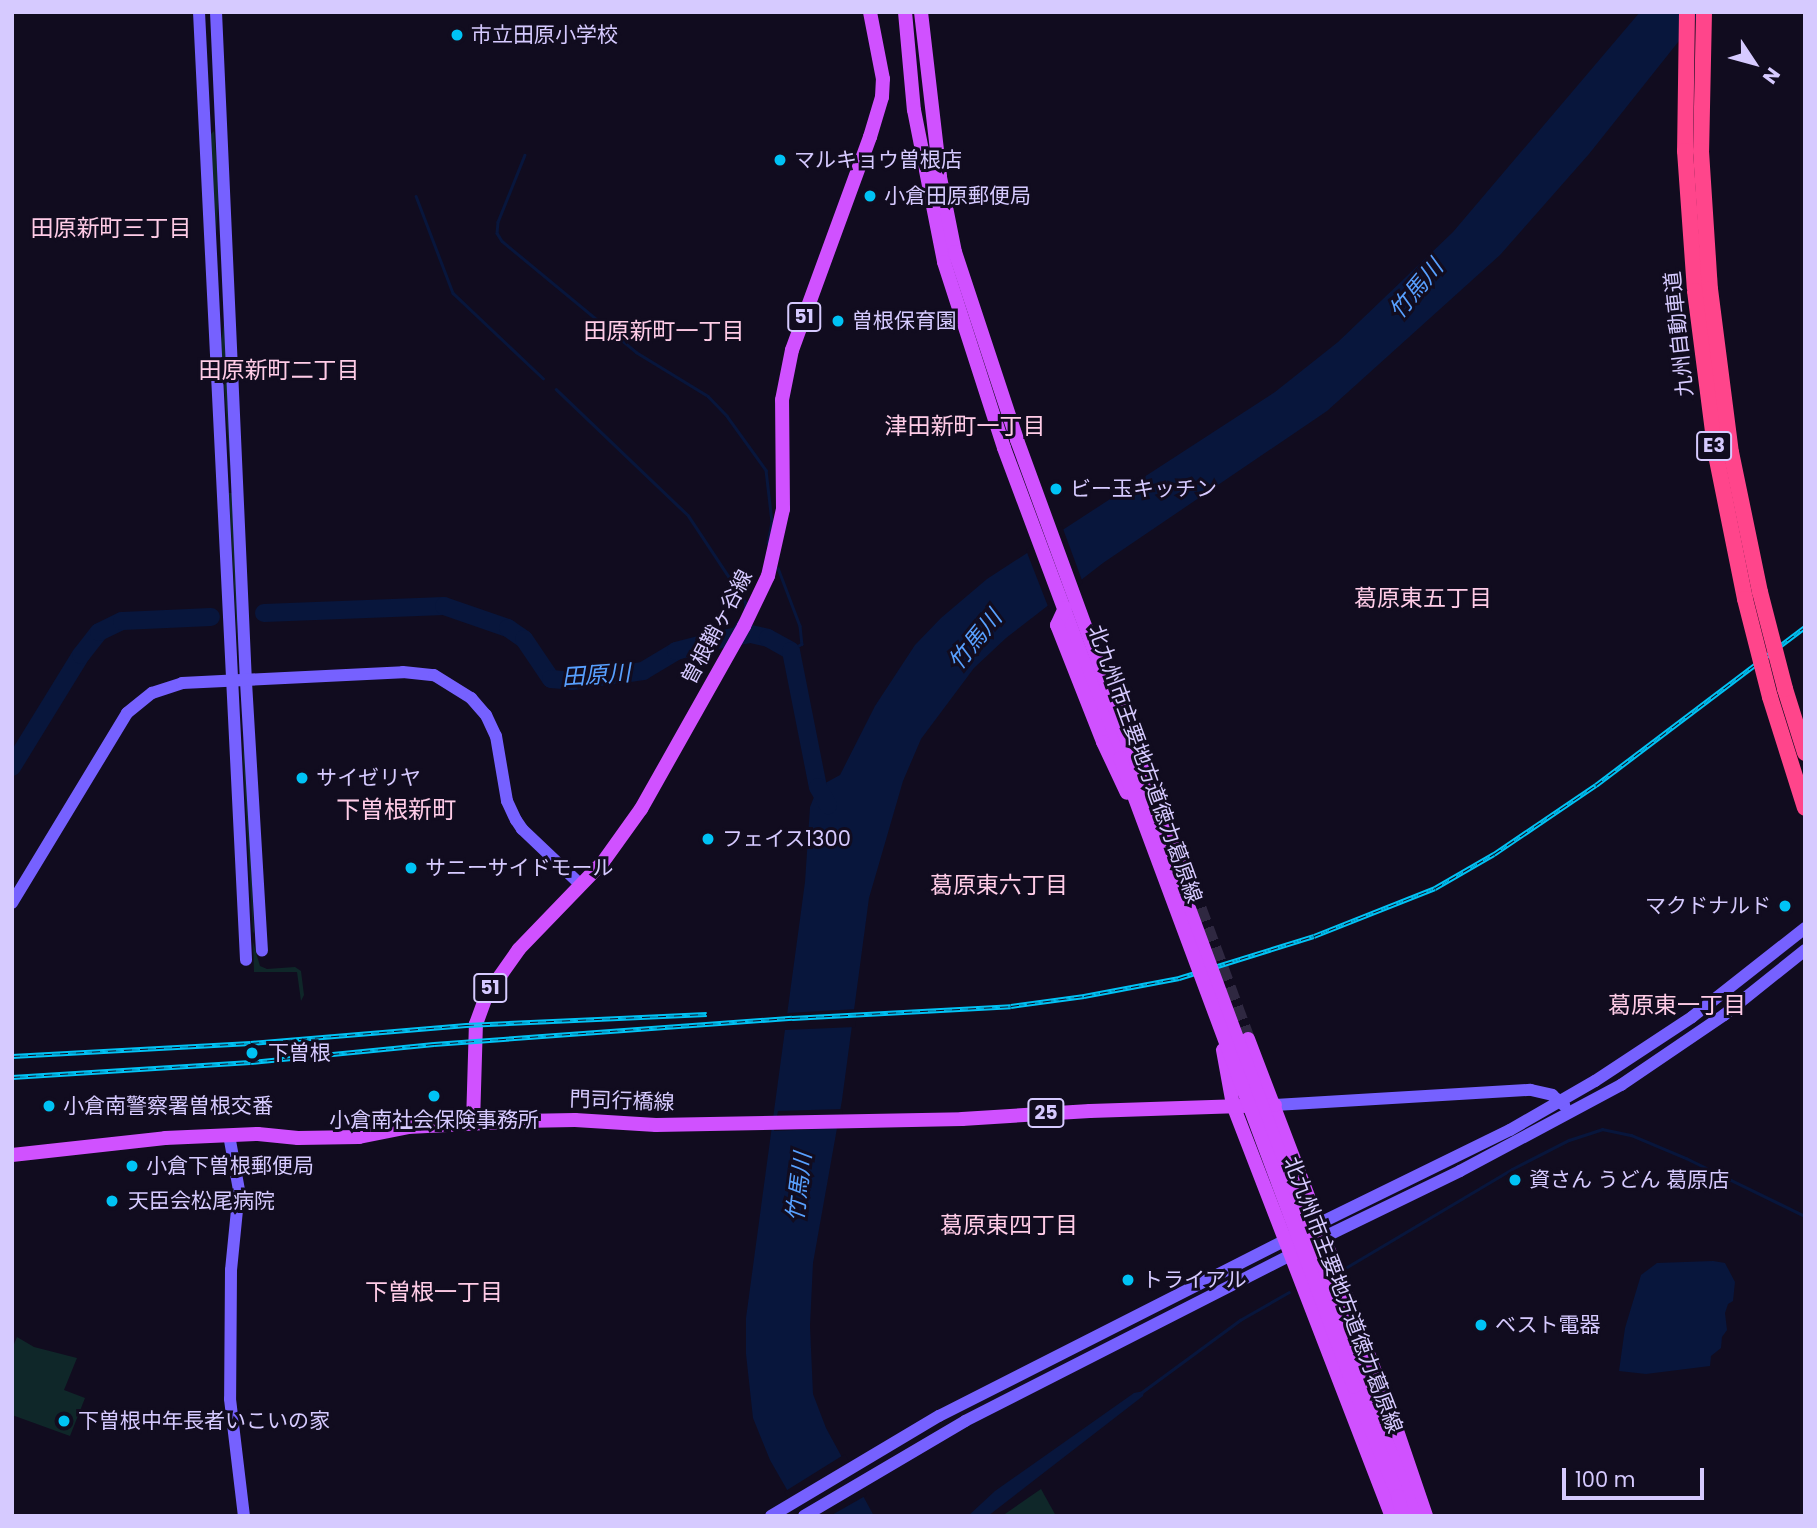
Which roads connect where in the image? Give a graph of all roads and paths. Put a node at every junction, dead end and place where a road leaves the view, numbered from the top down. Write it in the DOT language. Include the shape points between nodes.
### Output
graph roads {
  1 [pos="199,12"];
  2 [pos="216,12"];
  3 [pos="870,12"];
  4 [pos="905,12"];
  5 [pos="921,12"];
  6 [pos="1687,12"];
  7 [pos="1704,12"];
  8 [pos="1702,290"];
  9 [pos="1045,536"];
  10 [pos="1069,600"];
  11 [pos="232,682"];
  12 [pos="246,682"];
  13 [pos="1777,693"];
  14 [pos="1805,753"];
  15 [pos="1805,808"];
  16 [pos="1185,869"];
  17 [pos="1159,880"];
  18 [pos="580,884"];
  19 [pos="12,903"];
  20 [pos="1805,928"];
  21 [pos="1805,950"];
  22 [pos="262,951"];
  23 [pos="246,960"];
  24 [pos="1248,1039"];
  25 [pos="1223,1050"];
  26 [pos="1562,1101"];
  27 [pos="1233,1105"];
  28 [pos="1275,1105"];
  29 [pos="1571,1114"];
  30 [pos="472,1123"];
  31 [pos="229,1135"];
  32 [pos="12,1155"];
  33 [pos="1322,1230"];
  34 [pos="1287,1240"];
  35 [pos="1291,1255"];
  36 [pos="1359,1384"];
  37 [pos="244,1516"];
  38 [pos="771,1516"];
  39 [pos="804,1516"];
  40 [pos="1392,1516"];
  41 [pos="1402,1516"];
  42 [pos="1415,1516"];
  43 [pos="1426,1516"];
  1 -- 11 [label="street"];
  2 -- 12 [label="street"];
  3 -- 18 [label="main road, 曽根鞘ヶ谷線 / 51" via="883,79 882,97 792,350 782,400 783,509 768,576 641,809 603,862"];
  4 -- 9 [label="main road, 北九州市主要地方道徳力葛原線" via="914,110 944,262 1004,448"];
  5 -- 9 [label="main road, 北九州市主要地方道徳力葛原線" via="940,177 955,252"];
  6 -- 8 [label="highway, 九州自動車道 / E3" via="1685,151"];
  7 -- 8 [label="highway, 九州自動車道 / E3"];
  8 -- 13 [label="highway, 九州自動車道 / E3, bridge" via="1752,595"];
  9 -- 10 [label="main road, 北九州市主要地方道徳力葛原線"];
  10 -- 16 [label="main road" via="1090,619"];
  10 -- 17 [label="main road" via="1057,625"];
  10 -- 36 [label="main road, 北九州市主要地方道徳力葛原線, bridge"];
  11 -- 12 [label="street"];
  11 -- 19 [label="street" via="169,686 127,713"];
  11 -- 23 [label="street"];
  12 -- 18 [label="street" via="411,672 434,675 460,690 486,715 496,736 507,801 522,829"];
  12 -- 22 [label="street"];
  13 -- 14 [label="highway, 九州自動車道"];
  13 -- 15 [label="highway, 九州自動車道"];
  18 -- 30 [label="main road, 曽根鞘ヶ谷線 / 51" via="519,949 486,996 476,1024"];
  20 -- 26 [label="street" via="1692,1017"];
  21 -- 29 [label="street" via="1668,1054"];
  24 -- 28 [label="main road"];
  25 -- 27 [label="main road"];
  26 -- 28 [label="street" via="1531,1090"];
  26 -- 29 [label="street"];
  26 -- 33 [label="street"];
  27 -- 28 [label="main road, 門司行橋線 / 25"];
  27 -- 30 [label="main road, 門司行橋線 / 25" via="962,1119 656,1125 575,1120"];
  27 -- 34 [label="main road"];
  28 -- 33 [label="main road"];
  29 -- 33 [label="street"];
  30 -- 31 [label="main road, 門司行橋線 / 25" via="408,1127 359,1137"];
  31 -- 32 [label="main road, 門司行橋線 / 25"];
  31 -- 37 [label="street" via="239,1190 231,1270 230,1399"];
  33 -- 34 [label="street"];
  33 -- 35 [label="street"];
  33 -- 43 [label="main road"];
  34 -- 35 [label="main road"];
  34 -- 38 [label="street" via="939,1416"];
  35 -- 39 [label="street" via="965,1421"];
  35 -- 40 [label="main road"];
  36 -- 41 [label="main road, 北九州市主要地方道徳力葛原線"];
  36 -- 42 [label="main road, 北九州市主要地方道徳力葛原線"];
}
